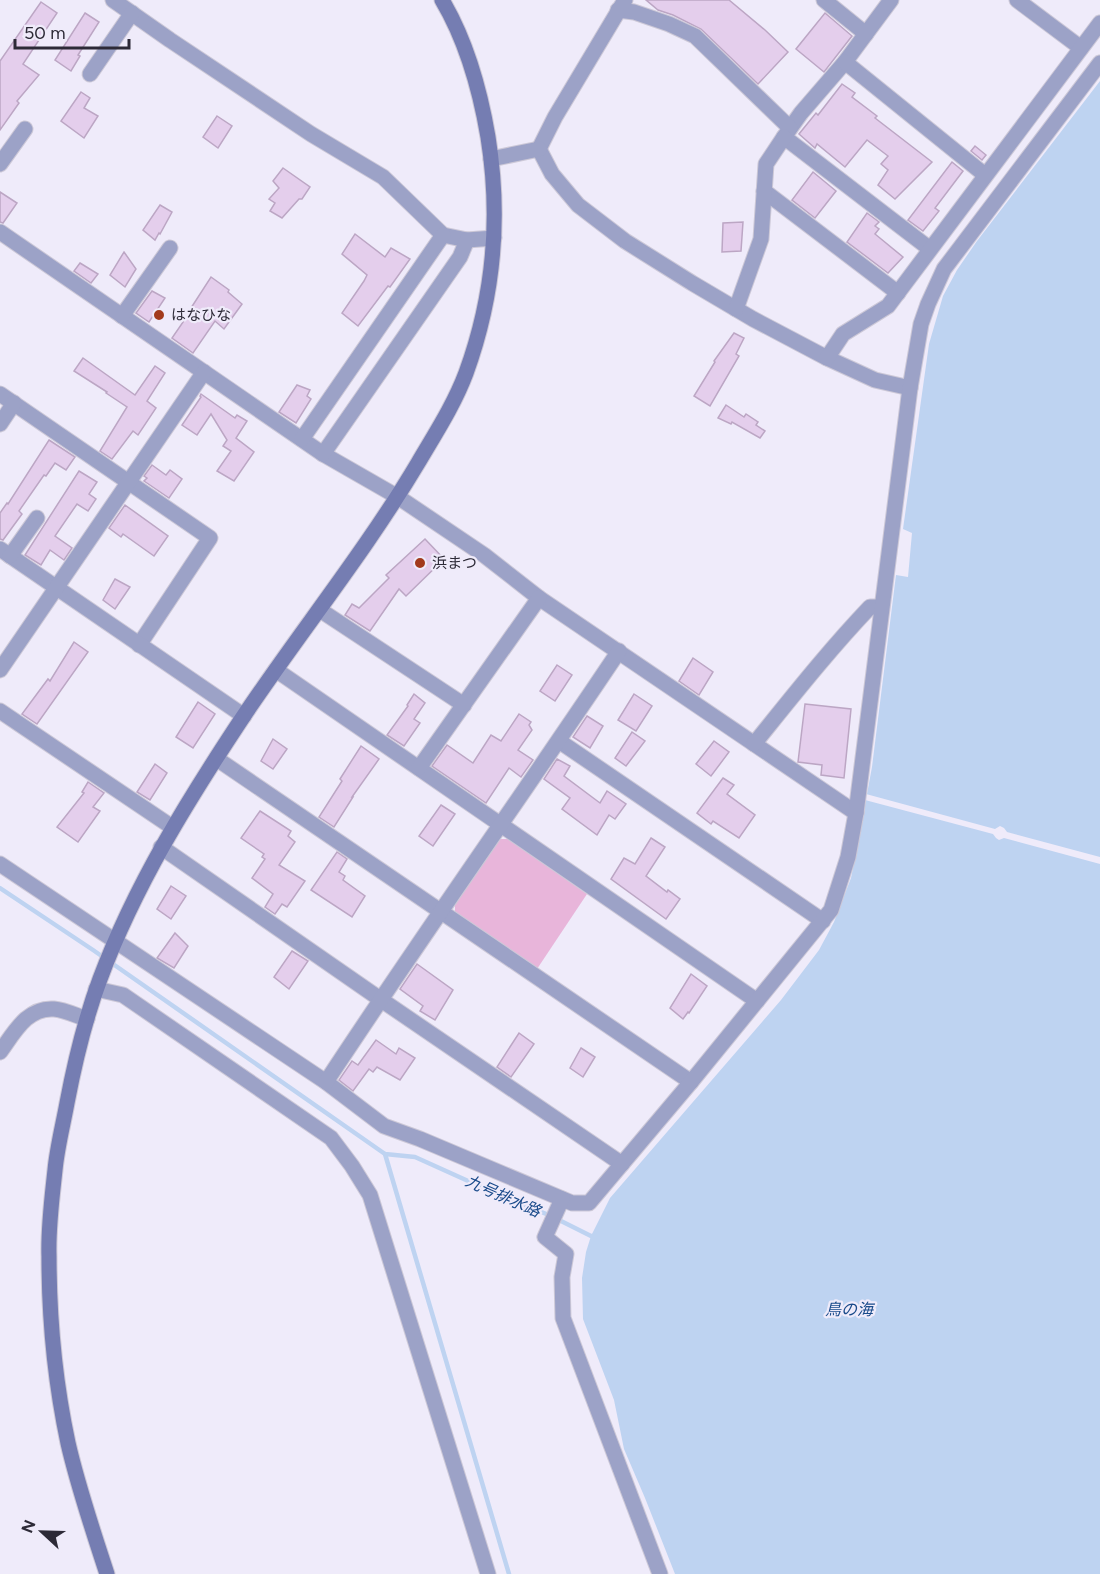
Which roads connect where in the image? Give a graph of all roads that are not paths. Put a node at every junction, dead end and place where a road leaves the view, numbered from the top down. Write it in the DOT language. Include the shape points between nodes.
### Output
graph roads {
  1 [pos="113,0"];
  2 [pos="442,0"];
  3 [pos="824,0"];
  4 [pos="891,0"];
  5 [pos="1017,0"];
  6 [pos="622,5"];
  7 [pos="132,13"];
  8 [pos="1100,23"];
  9 [pos="866,34"];
  10 [pos="1081,48"];
  11 [pos="845,62"];
  12 [pos="1100,63"];
  13 [pos="90,74"];
  14 [pos="25,129"];
  15 [pos="787,132"];
  16 [pos="539,149"];
  17 [pos="491,159"];
  18 [pos="0,164"];
  19 [pos="986,175"];
  20 [pos="764,191"];
  21 [pos="0,232"];
  22 [pos="443,235"];
  23 [pos="494,238"];
  24 [pos="467,240"];
  25 [pos="170,248"];
  26 [pos="930,249"];
  27 [pos="898,293"];
  28 [pos="736,309"];
  29 [pos="122,316"];
  30 [pos="827,358"];
  31 [pos="204,372"];
  32 [pos="910,388"];
  33 [pos="0,394"];
  34 [pos="14,403"];
  35 [pos="0,424"];
  36 [pos="302,439"];
  37 [pos="323,454"];
  38 [pos="130,482"];
  39 [pos="398,497"];
  40 [pos="36,518"];
  41 [pos="5,553"];
  42 [pos="57,588"];
  43 [pos="539,598"];
  44 [pos="882,607"];
  45 [pos="320,610"];
  46 [pos="139,645"];
  47 [pos="619,651"];
  48 [pos="0,670"];
  49 [pos="276,670"];
  50 [pos="464,705"];
  51 [pos="0,711"];
  52 [pos="244,716"];
  53 [pos="559,741"];
  54 [pos="754,744"];
  55 [pos="217,759"];
  56 [pos="419,768"];
  57 [pos="856,813"];
  58 [pos="501,825"];
  59 [pos="172,827"];
  60 [pos="162,847"];
  61 [pos="0,864"];
  62 [pos="441,913"];
  63 [pos="823,921"];
  64 [pos="113,946"];
  65 [pos="99,982"];
  66 [pos="380,999"];
  67 [pos="757,1001"];
  68 [pos="87,1019"];
  69 [pos="0,1052"];
  70 [pos="326,1082"];
  71 [pos="691,1082"];
  72 [pos="622,1164"];
  73 [pos="560,1203"];
  74 [pos="107,1574"];
  75 [pos="488,1574"];
  76 [pos="660,1574"];
  1 -- 7 [label="street"];
  2 -- 17 [label="street" via="472,66"];
  3 -- 9 [label="street"];
  4 -- 9 [label="street"];
  5 -- 10 [label="street"];
  6 -- 15 [label="street" via="695,36"];
  6 -- 16 [label="street"];
  7 -- 13 [label="street"];
  7 -- 22 [label="street" via="311,134 383,177"];
  8 -- 10 [label="street"];
  9 -- 11 [label="street"];
  10 -- 19 [label="street"];
  11 -- 15 [label="street"];
  11 -- 19 [label="street"];
  12 -- 32 [label="street" via="944,269 921,324"];
  14 -- 18 [label="street"];
  15 -- 20 [label="street" via="766,164"];
  15 -- 26 [label="street"];
  16 -- 17 [label="street"];
  16 -- 28 [label="street" via="552,174 578,206 625,241"];
  17 -- 23 [label="street"];
  19 -- 26 [label="street"];
  20 -- 27 [label="street"];
  20 -- 28 [label="street" via="761,239"];
  21 -- 29 [label="street"];
  22 -- 24 [label="street"];
  22 -- 36 [label="street"];
  23 -- 24 [label="street"];
  23 -- 39 [label="street" via="488,292 465,374 450,410"];
  24 -- 37 [label="street" via="460,257"];
  25 -- 29 [label="street"];
  26 -- 27 [label="street"];
  27 -- 30 [label="street" via="888,306 843,334"];
  28 -- 30 [label="street"];
  29 -- 31 [label="street"];
  30 -- 32 [label="street" via="875,380"];
  31 -- 36 [label="street"];
  31 -- 38 [label="street"];
  32 -- 44 [label="street"];
  33 -- 34 [label="street"];
  34 -- 35 [label="street"];
  34 -- 38 [label="street"];
  36 -- 37 [label="street"];
  37 -- 39 [label="street"];
  38 -- 42 [label="street"];
  38 -- 46 [label="street" via="210,538"];
  39 -- 43 [label="street"];
  39 -- 45 [label="street"];
  40 -- 41 [label="street"];
  41 -- 42 [label="street"];
  42 -- 46 [label="street"];
  42 -- 48 [label="street"];
  43 -- 47 [label="street"];
  43 -- 50 [label="street"];
  44 -- 54 [label="street" via="870,607 848,630"];
  44 -- 57 [label="street"];
  45 -- 49 [label="street"];
  45 -- 50 [label="street"];
  46 -- 52 [label="street"];
  47 -- 53 [label="street"];
  47 -- 54 [label="street"];
  49 -- 52 [label="street"];
  49 -- 56 [label="street"];
  50 -- 56 [label="street"];
  51 -- 59 [label="street"];
  52 -- 55 [label="street"];
  53 -- 58 [label="street"];
  53 -- 63 [label="street"];
  54 -- 57 [label="street"];
  55 -- 59 [label="street"];
  55 -- 62 [label="street"];
  56 -- 58 [label="street"];
  57 -- 63 [label="street" via="848,857 831,910"];
  58 -- 62 [label="street"];
  58 -- 67 [label="street"];
  59 -- 60 [label="street"];
  60 -- 64 [label="street"];
  60 -- 66 [label="street"];
  61 -- 64 [label="street"];
  62 -- 66 [label="street"];
  62 -- 71 [label="street"];
  63 -- 67 [label="street"];
  64 -- 65 [label="street"];
  64 -- 70 [label="street"];
  65 -- 68 [label="street"];
  65 -- 75 [label="street" via="331,1138 352,1166 370,1195"];
  66 -- 70 [label="street"];
  66 -- 72 [label="street"];
  67 -- 71 [label="street"];
  68 -- 69 [label="street" via="54,1009 37,1010 20,1024"];
  68 -- 74 [label="street" via="55,1166 48,1253 51,1325 62,1410 83,1502"];
  70 -- 73 [label="street" via="384,1126"];
  71 -- 72 [label="street"];
  72 -- 73 [label="street" via="589,1203"];
  73 -- 76 [label="street" via="545,1237 566,1254 563,1318"];
}
